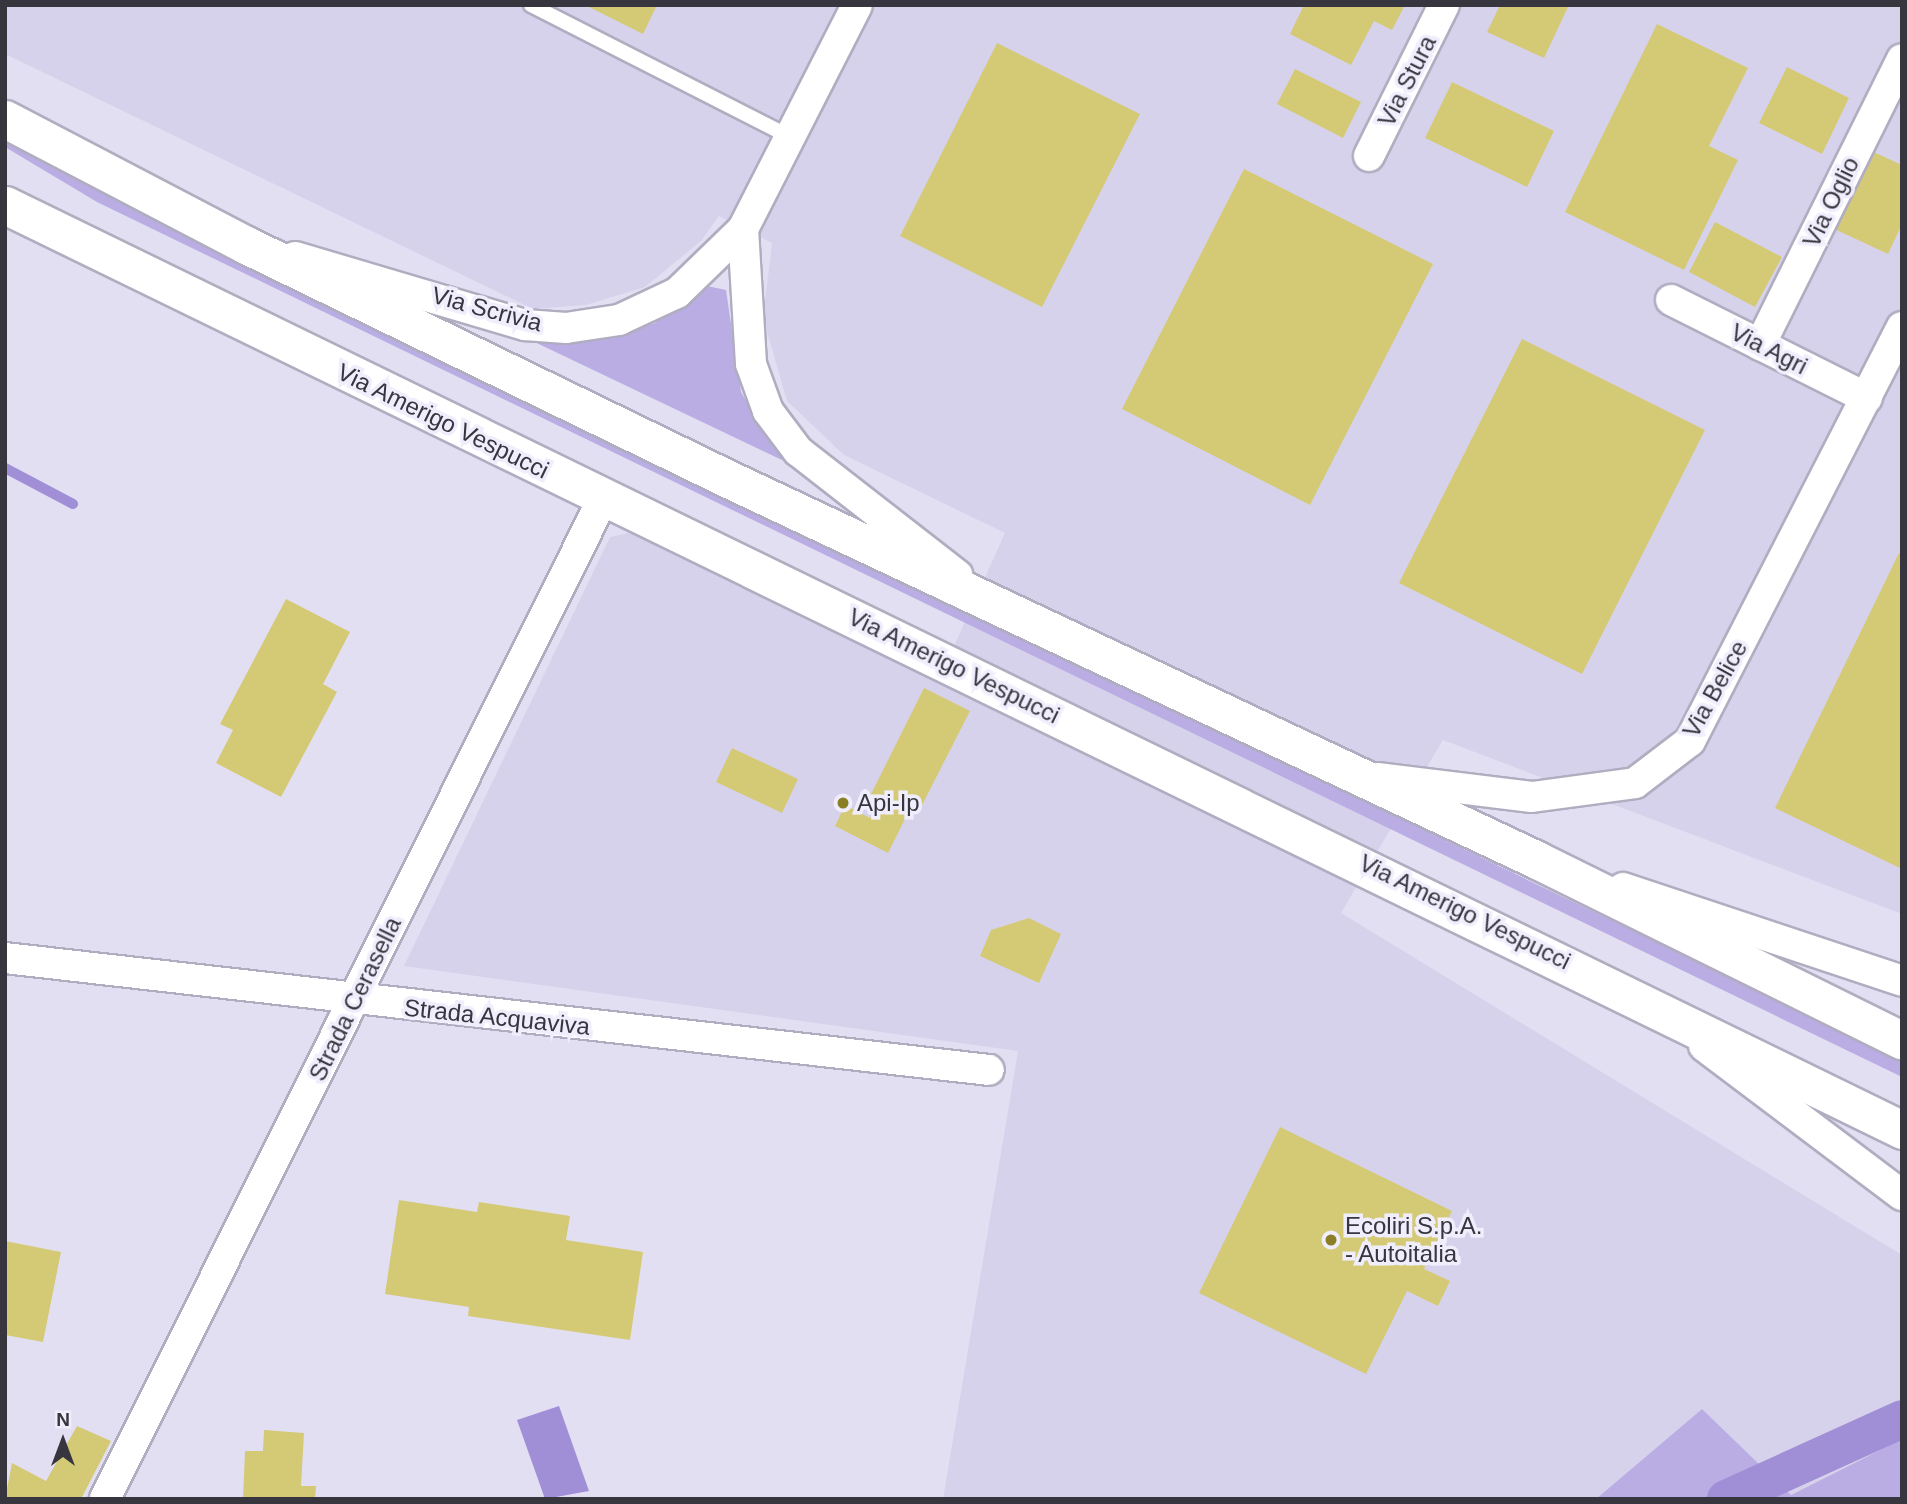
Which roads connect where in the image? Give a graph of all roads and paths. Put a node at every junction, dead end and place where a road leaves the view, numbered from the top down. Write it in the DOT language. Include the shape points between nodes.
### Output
graph roads {
  1 [pos="531,5"];
  2 [pos="857,5"];
  3 [pos="1444,5"];
  4 [pos="1902,59"];
  5 [pos="5,119"];
  6 [pos="790,137"];
  7 [pos="1369,156"];
  8 [pos="5,205"];
  9 [pos="743,229"];
  10 [pos="246,245"];
  11 [pos="1671,300"];
  12 [pos="1902,327"];
  13 [pos="1760,345"];
  14 [pos="1867,398"];
  15 [pos="604,499"];
  16 [pos="988,598"];
  17 [pos="1356,776"];
  18 [pos="1537,860"];
  19 [pos="5,958"];
  20 [pos="1902,981"];
  21 [pos="1642,999"];
  22 [pos="354,1002"];
  23 [pos="1902,1040"];
  24 [pos="989,1070"];
  25 [pos="1902,1130"];
  26 [pos="1902,1195"];
  27 [pos="105,1499"];
  1 -- 6 [label="lane"];
  2 -- 6 [label="street, Via Scrivia"];
  3 -- 7 [label="street, Via Stura"];
  4 -- 13 [label="street, Via Oglio"];
  5 -- 10 [label="street"];
  6 -- 9 [label="street, Via Scrivia"];
  8 -- 15 [label="street, Via Amerigo Vespucci"];
  9 -- 10 [label="street, Via Scrivia" via="677,293 619,320 566,328 525,324"];
  9 -- 16 [label="street" via="751,364 768,411 798,451"];
  10 -- 16 [label="street"];
  11 -- 13 [label="street, Via Agri"];
  12 -- 14 [label="street, Via Belice"];
  13 -- 14 [label="street, Via Agri"];
  14 -- 17 [label="street, Via Belice" via="1690,741 1634,783 1532,797"];
  15 -- 21 [label="street, Via Amerigo Vespucci"];
  15 -- 22 [label="street, Strada Cerasella"];
  16 -- 17 [label="street"];
  17 -- 18 [label="street"];
  18 -- 20 [label="street"];
  18 -- 23 [label="street"];
  19 -- 22 [label="street, Strada Acquaviva"];
  21 -- 25 [label="street, Via Amerigo Vespucci"];
  21 -- 26 [label="street"];
  22 -- 24 [label="street, Strada Acquaviva"];
  22 -- 27 [label="street, Strada Cerasella"];
}
